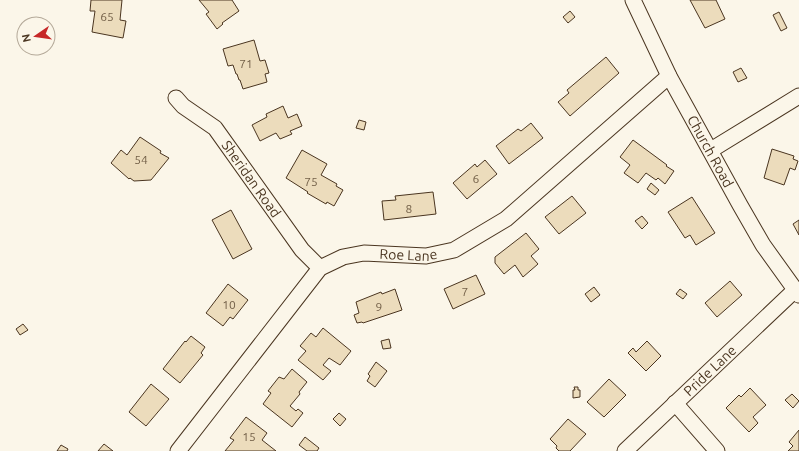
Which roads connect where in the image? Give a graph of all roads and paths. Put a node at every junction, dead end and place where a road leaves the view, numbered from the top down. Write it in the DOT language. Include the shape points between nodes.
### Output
graph roads {
  1 [pos="633,0"];
  2 [pos="669,76"];
  3 [pos="799,96"];
  4 [pos="176,98"];
  5 [pos="711,150"];
  6 [pos="320,268"];
  7 [pos="797,293"];
  8 [pos="675,403"];
  9 [pos="178,451"];
  10 [pos="625,451"];
  11 [pos="717,451"];
  1 -- 2 [label="street, Church Road"];
  2 -- 5 [label="street, Church Road"];
  2 -- 6 [label="street, Roe Lane" via="506,219 454,250 426,256 364,252 343,257"];
  3 -- 5 [label="street"];
  4 -- 6 [label="street, Sheridan Road" via="183,106 215,128 302,250"];
  5 -- 7 [label="street, Church Road" via="763,245"];
  6 -- 9 [label="street, Roe Lane"];
  7 -- 8 [label="street, Pride Lane"];
  8 -- 10 [label="street, Pride Lane"];
  8 -- 11 [label="street"];
}
